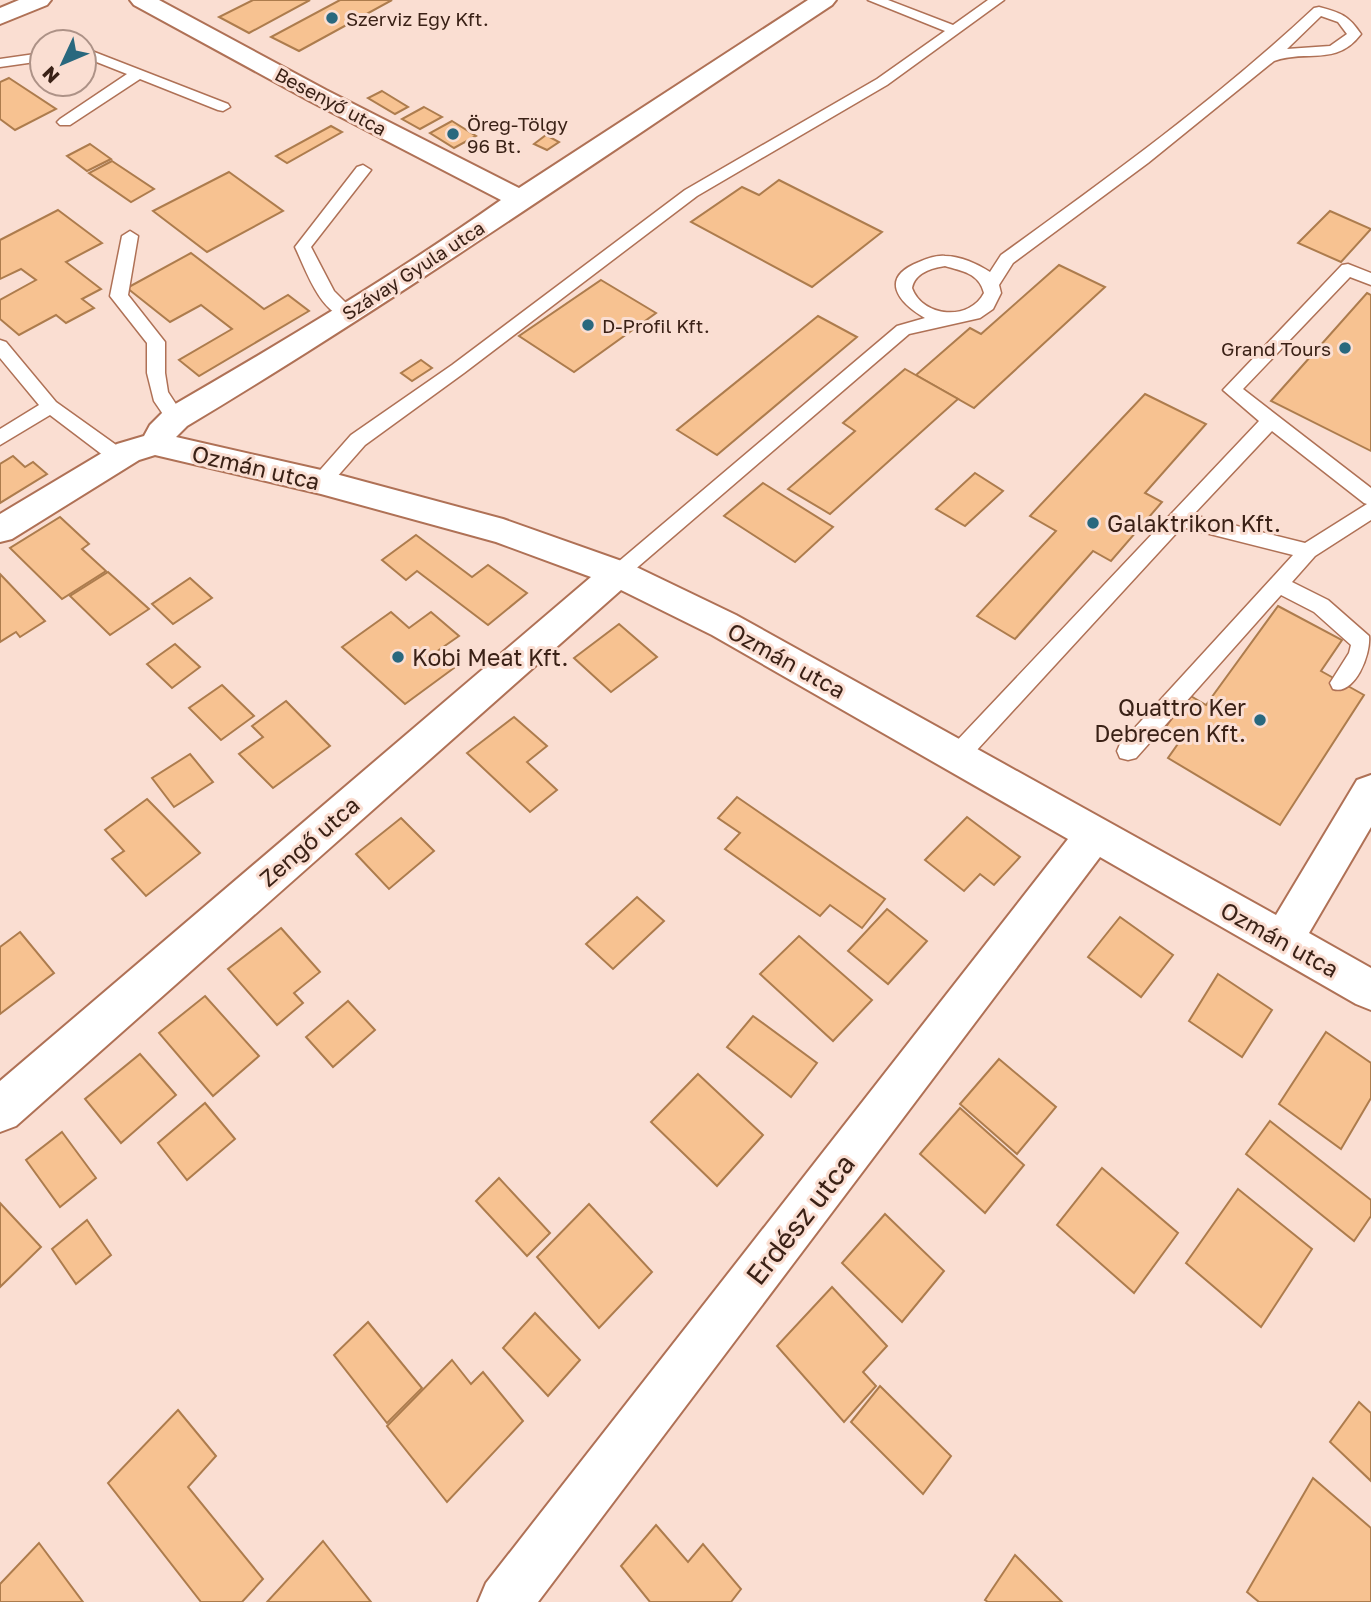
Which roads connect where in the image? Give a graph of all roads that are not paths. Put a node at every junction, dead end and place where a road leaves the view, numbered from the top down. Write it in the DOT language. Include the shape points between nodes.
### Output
graph roads {
  1 [pos="40,0"];
  2 [pos="824,0"];
  3 [pos="875,0"];
  4 [pos="998,0"];
  5 [pos="148,1"];
  6 [pos="0,17"];
  7 [pos="955,30"];
  8 [pos="98,57"];
  9 [pos="1269,58"];
  10 [pos="28,59"];
  11 [pos="0,63"];
  12 [pos="139,73"];
  13 [pos="223,107"];
  14 [pos="65,122"];
  15 [pos="363,170"];
  16 [pos="520,199"];
  17 [pos="130,236"];
  18 [pos="1007,259"];
  19 [pos="960,263"];
  20 [pos="1371,280"];
  21 [pos="991,284"];
  22 [pos="905,292"];
  23 [pos="347,313"];
  24 [pos="947,318"];
  25 [pos="902,330"];
  26 [pos="0,346"];
  27 [pos="50,406"];
  28 [pos="1271,420"];
  29 [pos="166,431"];
  30 [pos="0,439"];
  31 [pos="119,457"];
  32 [pos="321,482"];
  33 [pos="1371,498"];
  34 [pos="1371,510"];
  35 [pos="1178,519"];
  36 [pos="0,530"];
  37 [pos="1308,551"];
  38 [pos="618,573"];
  39 [pos="1278,584"];
  40 [pos="1341,682"];
  41 [pos="1128,751"];
  42 [pos="957,756"];
  43 [pos="1371,792"];
  44 [pos="1094,835"];
  45 [pos="1283,940"];
  46 [pos="1371,990"];
  47 [pos="0,1110"];
  48 [pos="505,1602"];
  1 -- 6 [label="street"];
  2 -- 16 [label="street, Szávay Gyula utca"];
  3 -- 7 [label="lane"];
  4 -- 7 [label="lane"];
  5 -- 16 [label="street, Besenyő utca" via="317,95"];
  7 -- 32 [label="lane" via="882,82 691,193 358,440"];
  8 -- 12 [label="lane"];
  9 -- 9 [label="lane" via="1319,11 1343,19 1354,34 1342,46 1280,52"];
  9 -- 18 [label="lane" via="1143,160"];
  10 -- 11 [label="lane"];
  12 -- 13 [label="lane"];
  12 -- 14 [label="lane"];
  15 -- 23 [label="lane" via="303,247 327,294"];
  16 -- 23 [label="street, Szávay Gyula utca"];
  17 -- 29 [label="lane" via="119,296 156,342 154,379"];
  18 -- 19 [label="lane"];
  18 -- 21 [label="lane"];
  19 -- 21 [label="lane" via="974,268"];
  19 -- 22 [label="lane" via="918,267 909,274"];
  20 -- 28 [label="lane" via="1348,269 1232,390"];
  21 -- 24 [label="lane" via="992,302 985,309"];
  22 -- 24 [label="lane" via="920,310"];
  22 -- 25 [label="lane"];
  23 -- 29 [label="street, Szávay Gyula utca"];
  24 -- 25 [label="lane"];
  25 -- 38 [label="lane"];
  26 -- 27 [label="lane"];
  27 -- 30 [label="lane"];
  27 -- 31 [label="lane"];
  28 -- 33 [label="lane"];
  28 -- 35 [label="lane"];
  29 -- 31 [label="street, Szávay Gyula utca"];
  29 -- 32 [label="street, Ozmán utca"];
  31 -- 36 [label="street, Szávay Gyula utca"];
  32 -- 38 [label="street, Ozmán utca" via="503,531"];
  34 -- 37 [label="lane"];
  35 -- 37 [label="lane"];
  35 -- 42 [label="lane"];
  37 -- 39 [label="lane"];
  38 -- 42 [label="street, Ozmán utca" via="724,625"];
  38 -- 47 [label="street, Zengő utca"];
  39 -- 40 [label="lane" via="1321,606 1362,642"];
  39 -- 41 [label="lane"];
  42 -- 44 [label="street, Ozmán utca"];
  43 -- 45 [label="street"];
  44 -- 45 [label="street, Ozmán utca"];
  44 -- 48 [label="street, Erdész utca"];
  45 -- 46 [label="street, Ozmán utca"];
}
